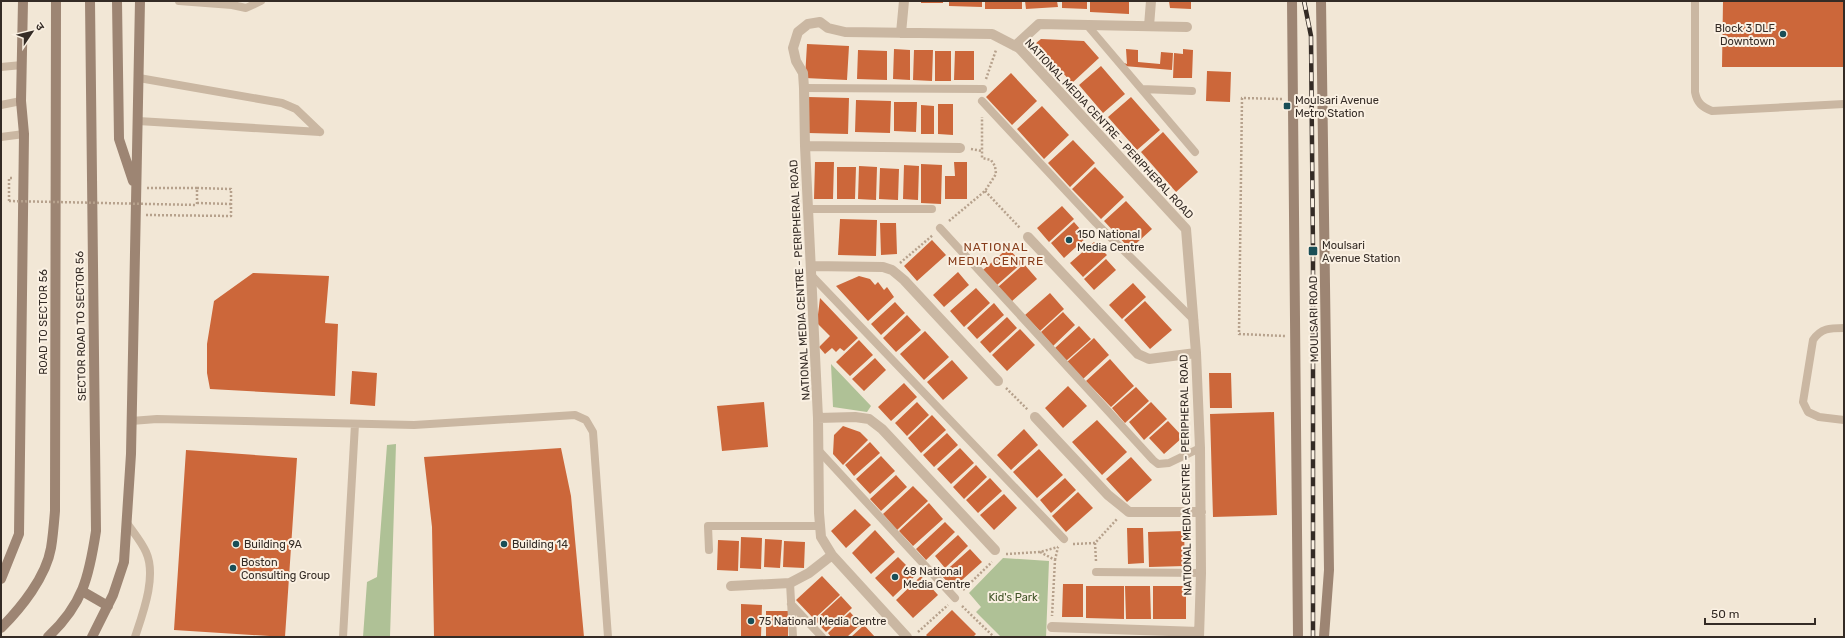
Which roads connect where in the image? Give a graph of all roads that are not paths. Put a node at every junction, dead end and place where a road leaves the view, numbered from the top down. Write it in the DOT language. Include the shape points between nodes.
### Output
graph roads {
  1 [pos="23,1"];
  2 [pos="56,1"];
  3 [pos="90,1"];
  4 [pos="117,1"];
  5 [pos="140,1"];
  6 [pos="179,1"];
  7 [pos="261,1"];
  8 [pos="904,1"];
  9 [pos="1150,1"];
  10 [pos="1292,1"];
  11 [pos="1321,1"];
  12 [pos="1695,1"];
  13 [pos="1087,25"];
  14 [pos="1149,26"];
  15 [pos="1186,27"];
  16 [pos="902,33"];
  17 [pos="1015,46"];
  18 [pos="22,65"];
  19 [pos="1,67"];
  20 [pos="139,78"];
  21 [pos="804,88"];
  22 [pos="983,89"];
  23 [pos="1142,89"];
  24 [pos="1192,91"];
  25 [pos="982,100"];
  26 [pos="22,101"];
  27 [pos="1844,104"];
  28 [pos="1,105"];
  29 [pos="138,121"];
  30 [pos="24,134"];
  31 [pos="1,136"];
  32 [pos="805,146"];
  33 [pos="960,148"];
  34 [pos="1195,152"];
  35 [pos="135,187"];
  36 [pos="808,209"];
  37 [pos="932,209"];
  38 [pos="940,228"];
  39 [pos="1028,237"];
  40 [pos="812,271"];
  41 [pos="1194,320"];
  42 [pos="1844,328"];
  43 [pos="1196,353"];
  44 [pos="998,381"];
  45 [pos="1035,417"];
  46 [pos="818,418"];
  47 [pos="1844,420"];
  48 [pos="131,421"];
  49 [pos="355,424"];
  50 [pos="1200,448"];
  51 [pos="820,452"];
  52 [pos="1200,512"];
  53 [pos="126,523"];
  54 [pos="820,526"];
  55 [pos="1064,539"];
  56 [pos="709,550"];
  57 [pos="995,550"];
  58 [pos="832,555"];
  59 [pos="1096,572"];
  60 [pos="1201,573"];
  61 [pos="1,579"];
  62 [pos="790,583"];
  63 [pos="731,586"];
  64 [pos="82,591"];
  65 [pos="955,598"];
  66 [pos="791,604"];
  67 [pos="108,606"];
  68 [pos="1052,627"];
  69 [pos="1,628"];
  70 [pos="1199,634"];
  71 [pos="48,637"];
  72 [pos="92,637"];
  73 [pos="135,637"];
  74 [pos="343,637"];
  75 [pos="608,637"];
  76 [pos="794,637"];
  77 [pos="822,637"];
  78 [pos="907,637"];
  79 [pos="1298,637"];
  80 [pos="1324,637"];
  1 -- 18 [label="street"];
  2 -- 69 [label="street, ROAD TO SECTOR 56" via="55,511 51,549 38,580 19,610"];
  3 -- 64 [label="street, SECTOR ROAD TO SECTOR 56" via="96,531 92,562"];
  4 -- 35 [label="street" via="119,139"];
  5 -- 20 [label="street"];
  6 -- 7 [label="lane" via="246,8"];
  8 -- 16 [label="street"];
  9 -- 14 [label="street"];
  10 -- 79 [label="street, MOULSARI ROAD"];
  11 -- 80 [label="street, MOULSARI ROAD" via="1329,570"];
  12 -- 27 [label="lane" via="1695,92 1696,99 1705,108 1712,111"];
  13 -- 14 [label="street"];
  13 -- 17 [label="street" via="1039,24"];
  13 -- 23 [label="lane"];
  14 -- 15 [label="street"];
  16 -- 17 [label="street, NATIONAL MEDIA CENTRE - PERIPHERAL ROAD" via="992,34"];
  16 -- 21 [label="street, NATIONAL MEDIA CENTRE - PERIPHERAL ROAD" via="845,32 828,28 820,22 808,24 798,32 793,48 796,61 803,73"];
  17 -- 41 [label="street, NATIONAL MEDIA CENTRE - PERIPHERAL ROAD" via="1186,229"];
  18 -- 19 [label="lane"];
  18 -- 26 [label="street"];
  20 -- 29 [label="street"];
  20 -- 29 [label="lane" via="282,103 296,109 320,132"];
  21 -- 22 [label="lane"];
  21 -- 32 [label="street, NATIONAL MEDIA CENTRE - PERIPHERAL ROAD"];
  23 -- 24 [label="lane"];
  23 -- 34 [label="lane"];
  25 -- 41 [label="lane" via="1096,223"];
  26 -- 28 [label="lane"];
  26 -- 30 [label="street"];
  29 -- 35 [label="street"];
  30 -- 31 [label="lane"];
  30 -- 61 [label="street" via="19,534"];
  32 -- 33 [label="street"];
  32 -- 36 [label="street, NATIONAL MEDIA CENTRE - PERIPHERAL ROAD"];
  35 -- 48 [label="street"];
  36 -- 37 [label="lane"];
  36 -- 40 [label="street, NATIONAL MEDIA CENTRE - PERIPHERAL ROAD"];
  38 -- 50 [label="lane" via="1153,460 1158,464 1169,463"];
  39 -- 43 [label="street" via="1138,354 1148,359"];
  40 -- 44 [label="street" via="883,267 892,270 913,288"];
  40 -- 46 [label="street, NATIONAL MEDIA CENTRE - PERIPHERAL ROAD"];
  40 -- 55 [label="lane"];
  41 -- 43 [label="street, NATIONAL MEDIA CENTRE - PERIPHERAL ROAD"];
  42 -- 47 [label="lane" via="1828,328 1818,333 1813,340 1803,402 1808,412 1819,418"];
  43 -- 50 [label="street, NATIONAL MEDIA CENTRE - PERIPHERAL ROAD"];
  45 -- 52 [label="street" via="1125,510"];
  46 -- 51 [label="street, NATIONAL MEDIA CENTRE - PERIPHERAL ROAD"];
  46 -- 57 [label="street" via="868,419 882,429"];
  48 -- 49 [label="lane" via="157,419"];
  48 -- 53 [label="street"];
  49 -- 74 [label="lane"];
  49 -- 75 [label="lane" via="414,425 575,416 586,420 593,432"];
  50 -- 52 [label="street, NATIONAL MEDIA CENTRE - PERIPHERAL ROAD"];
  51 -- 54 [label="street, NATIONAL MEDIA CENTRE - PERIPHERAL ROAD"];
  51 -- 65 [label="lane"];
  52 -- 60 [label="street, NATIONAL MEDIA CENTRE - PERIPHERAL ROAD"];
  53 -- 67 [label="street" via="124,562"];
  53 -- 73 [label="lane" via="146,552 150,568 145,610"];
  54 -- 56 [label="lane" via="708,526"];
  54 -- 58 [label="street, NATIONAL MEDIA CENTRE - PERIPHERAL ROAD" via="821,537"];
  58 -- 62 [label="street" via="809,573"];
  58 -- 78 [label="street, NATIONAL MEDIA CENTRE - PERIPHERAL ROAD"];
  59 -- 60 [label="lane"];
  60 -- 70 [label="street, NATIONAL MEDIA CENTRE - PERIPHERAL ROAD"];
  62 -- 63 [label="street"];
  62 -- 66 [label="lane"];
  64 -- 67 [label="street"];
  64 -- 71 [label="street, SECTOR ROAD TO SECTOR 56" via="70,614"];
  66 -- 76 [label="lane"];
  66 -- 77 [label="lane"];
  67 -- 72 [label="street"];
  68 -- 70 [label="street"];
}
